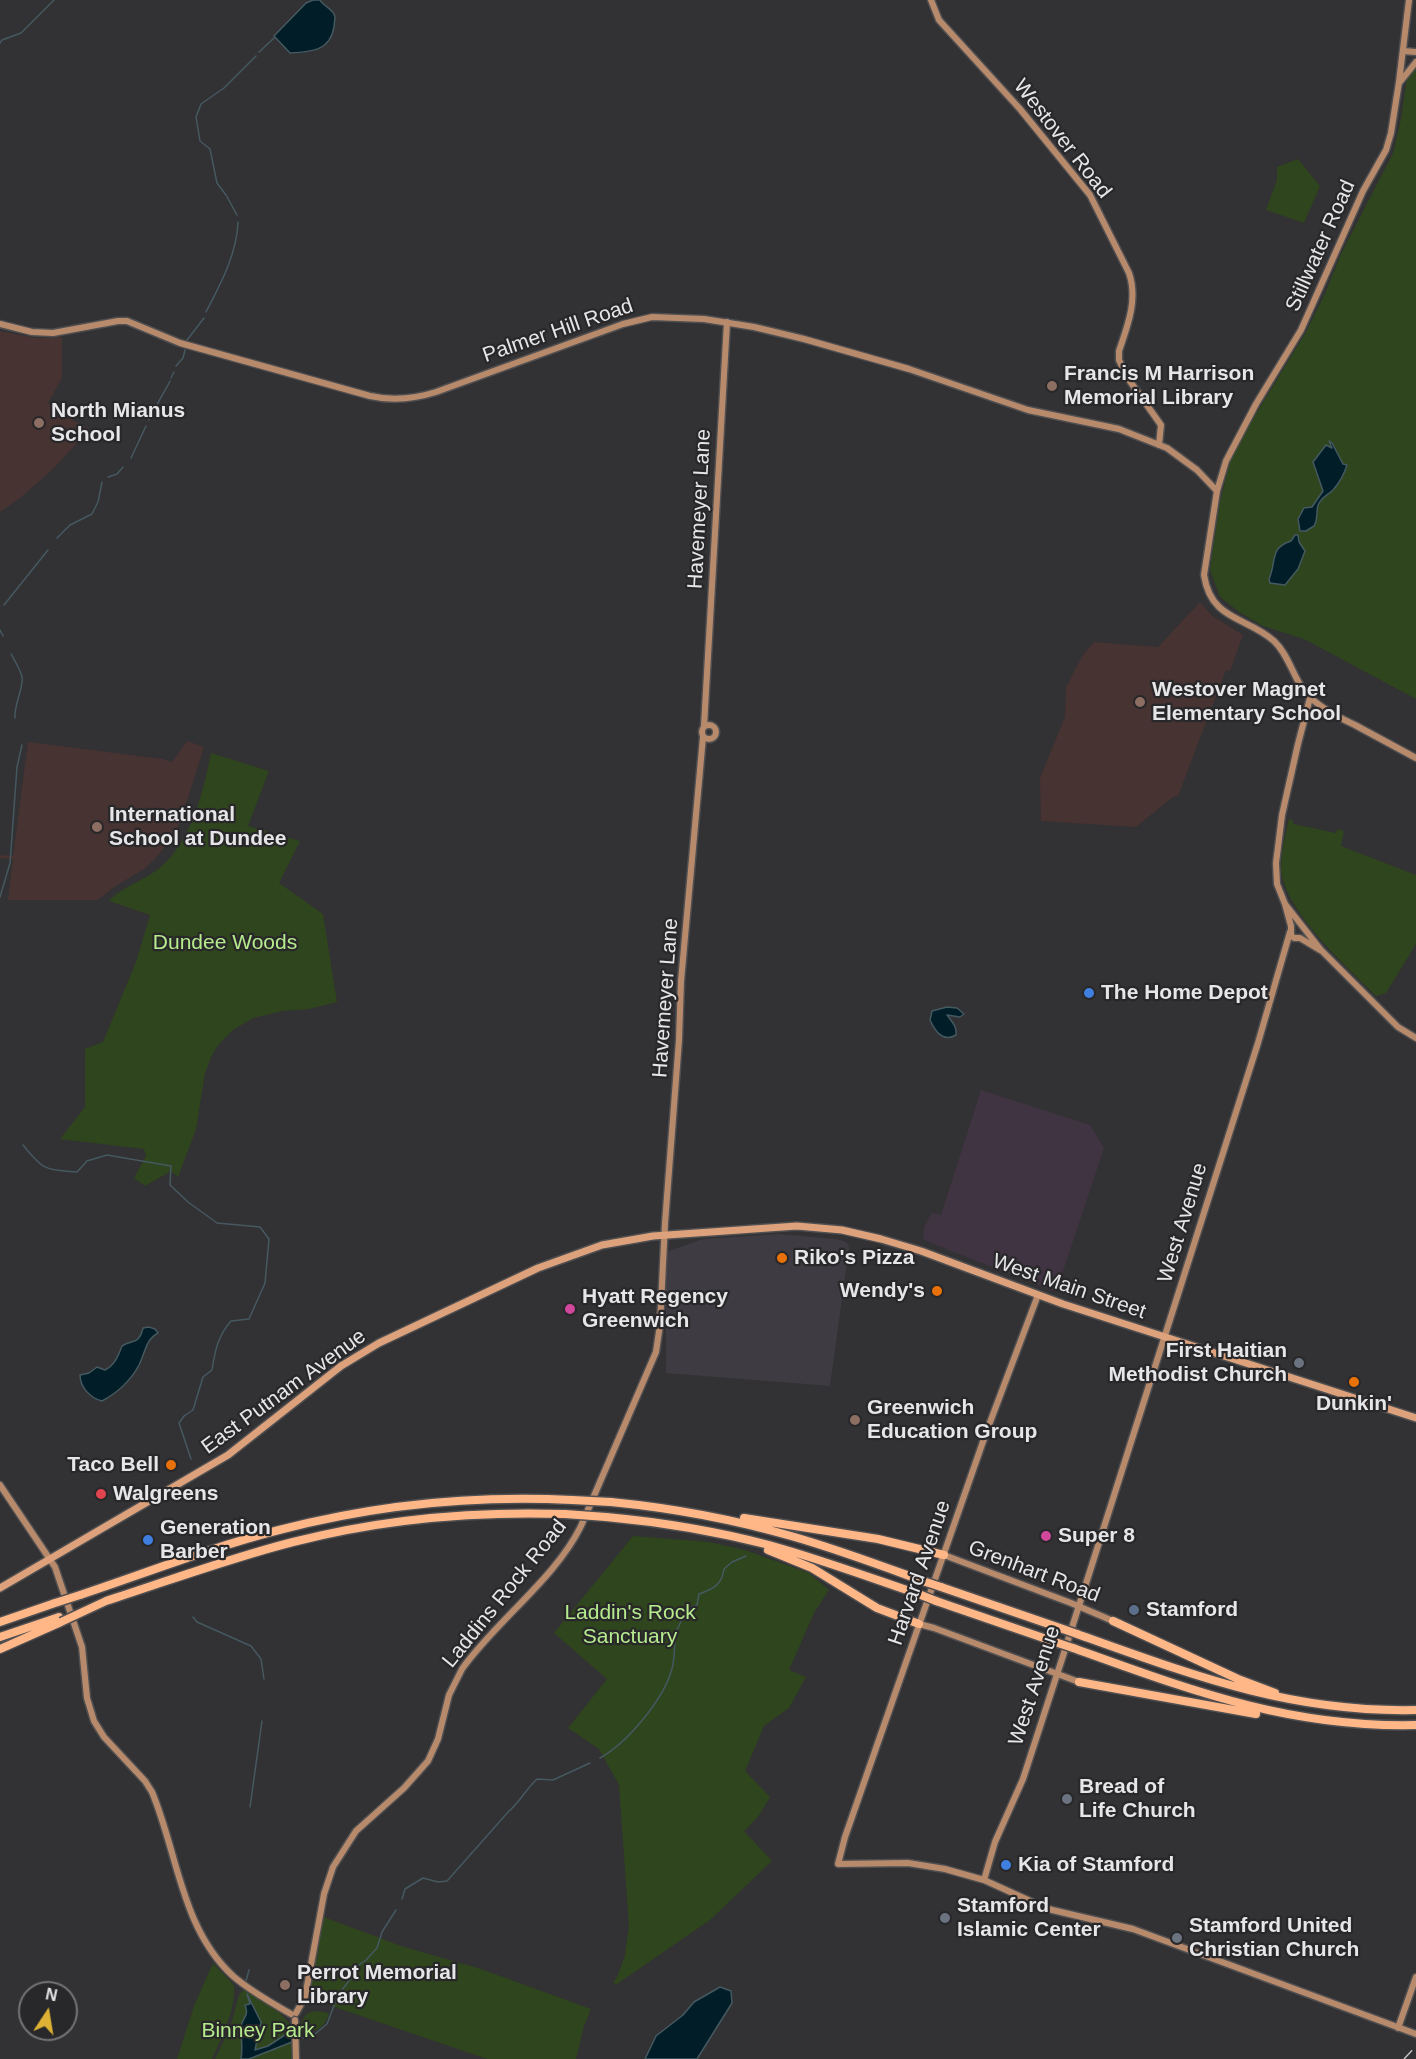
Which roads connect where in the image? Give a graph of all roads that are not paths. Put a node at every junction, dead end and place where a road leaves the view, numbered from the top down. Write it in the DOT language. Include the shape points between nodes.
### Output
graph roads {
  1 [pos="931,0"];
  2 [pos="1409,0"];
  3 [pos="1403,51"];
  4 [pos="1416,52"];
  5 [pos="1416,62"];
  6 [pos="1399,82"];
  7 [pos="727,322"];
  8 [pos="0,324"];
  9 [pos="1159,445"];
  10 [pos="1217,491"];
  11 [pos="706,698"];
  12 [pos="1310,698"];
  13 [pos="705,726"];
  14 [pos="713,726"];
  15 [pos="703,737"];
  16 [pos="712,738"];
  17 [pos="1416,758"];
  18 [pos="700,764"];
  19 [pos="1285,904"];
  20 [pos="1298,923"];
  21 [pos="1290,929"];
  22 [pos="1305,931"];
  23 [pos="1298,938"];
  24 [pos="1286,949"];
  25 [pos="1321,950"];
  26 [pos="1416,1038"];
  27 [pos="706,1233"];
  28 [pos="664,1235"];
  29 [pos="1038,1295"];
  30 [pos="1164,1338"];
  31 [pos="1416,1418"];
  32 [pos="0,1485"];
  33 [pos="685,1512"];
  34 [pos="714,1532"];
  35 [pos="944,1555"];
  36 [pos="50,1558"];
  37 [pos="0,1588"];
  38 [pos="1078,1606"];
  39 [pos="60,1620"];
  40 [pos="2,1621"];
  41 [pos="1113,1621"];
  42 [pos="919,1624"];
  43 [pos="0,1637"];
  44 [pos="0,1649"];
  45 [pos="1057,1674"];
  46 [pos="1079,1682"];
  47 [pos="1306,1703"];
  48 [pos="1416,1710"];
  49 [pos="1324,1721"];
  50 [pos="1416,1725"];
  51 [pos="984,1880"];
  52 [pos="1416,1977"];
  53 [pos="294,2016"];
  54 [pos="1398,2028"];
  55 [pos="1416,2034"];
  56 [pos="296,2059"];
  1 -- 9 [label="main road, Westover Road" via="939,20 1020,109 1095,205 1133,284 1134,297 1119,360 1161,425"];
  2 -- 3 [label="main road, Stillwater Road"];
  3 -- 4 [label="main road"];
  3 -- 6 [label="main road, Stillwater Road"];
  5 -- 6 [label="main road"];
  6 -- 10 [label="main road, Stillwater Road" via="1386,150 1363,190 1299,334 1233,446"];
  7 -- 8 [label="main road, Palmer Hill Road" via="681,317 642,319 419,398 396,400 180,343 127,321 53,333"];
  7 -- 9 [label="main road, Palmer Hill Road" via="909,369 1028,410 1119,429"];
  7 -- 11 [label="main road, Havemeyer Lane"];
  9 -- 10 [label="main road, Palmer Hill Road" via="1190,464"];
  10 -- 12 [label="main road, Stillwater Road" via="1204,575 1209,594 1221,609 1273,640"];
  11 -- 13 [label="main road, Havemeyer Lane"];
  11 -- 14 [label="main road, Havemeyer Lane"];
  12 -- 17 [label="main road"];
  12 -- 19 [label="main road" via="1288,788 1276,863 1277,884"];
  13 -- 14 [label="main road"];
  13 -- 15 [label="main road"];
  14 -- 16 [label="main road" via="716,732"];
  15 -- 16 [label="main road"];
  15 -- 18 [label="main road, Havemeyer Lane"];
  16 -- 18 [label="main road, Havemeyer Lane"];
  18 -- 28 [label="main road, Havemeyer Lane"];
  19 -- 20 [label="main road"];
  19 -- 21 [label="main road"];
  20 -- 21 [label="main road"];
  20 -- 22 [label="main road"];
  21 -- 23 [label="main road"];
  21 -- 24 [label="main road, West Avenue"];
  22 -- 23 [label="main road, West Avenue"];
  22 -- 25 [label="main road"];
  23 -- 24 [label="main road, West Avenue"];
  23 -- 25 [label="main road"];
  24 -- 30 [label="main road, West Avenue"];
  25 -- 26 [label="main road" via="1398,1027"];
  27 -- 28 [label="main road, East Putnam Avenue"];
  27 -- 29 [label="main road, West Main Street" via="788,1226 842,1230 921,1251"];
  28 -- 36 [label="main road, East Putnam Avenue" via="574,1254 379,1343 341,1366 228,1455"];
  28 -- 53 [label="main road, Laddins Rock Road" via="656,1352 581,1526 561,1557 462,1669 451,1689 438,1739 426,1764 363,1824 339,1856 326,1887 305,1997"];
  29 -- 30 [label="main road, West Main Street"];
  29 -- 35 [label="main road, Harvard Avenue"];
  30 -- 31 [label="main road, West Main Street"];
  30 -- 38 [label="main road, West Avenue"];
  32 -- 36 [label="main road"];
  33 -- 35 [label="highway" via="878,1539"];
  33 -- 40 [label="highway, bridge" via="572,1500 489,1499 399,1507 303,1524"];
  33 -- 47 [label="highway, bridge" via="790,1536 1212,1681"];
  34 -- 39 [label="highway, bridge" via="565,1514 485,1514 406,1521 310,1538 234,1559"];
  34 -- 42 [label="highway" via="802,1563 877,1608"];
  34 -- 49 [label="highway, bridge" via="817,1559 1219,1699"];
  35 -- 38 [label="main road, Grenhart Road"];
  35 -- 42 [label="main road, Harvard Avenue"];
  36 -- 37 [label="main road, East Putnam Avenue"];
  36 -- 53 [label="main road" via="82,1647 93,1718 152,1792 199,1931 234,1977"];
  38 -- 41 [label="main road, Grenhart Road"];
  38 -- 45 [label="main road, West Avenue"];
  39 -- 43 [label="highway"];
  39 -- 44 [label="highway"];
  41 -- 47 [label="highway" via="1238,1679"];
  42 -- 45 [label="main road"];
  42 -- 51 [label="main road, Harvard Avenue" via="838,1864 908,1863"];
  45 -- 46 [label="main road"];
  45 -- 51 [label="main road, West Avenue" via="1023,1779 995,1842"];
  46 -- 49 [label="highway" via="1261,1715"];
  47 -- 48 [label="highway"];
  49 -- 50 [label="highway"];
  51 -- 54 [label="main road" via="1053,1911 1123,1925"];
  52 -- 54 [label="main road"];
  53 -- 56 [label="main road"];
  54 -- 55 [label="main road"];
}
